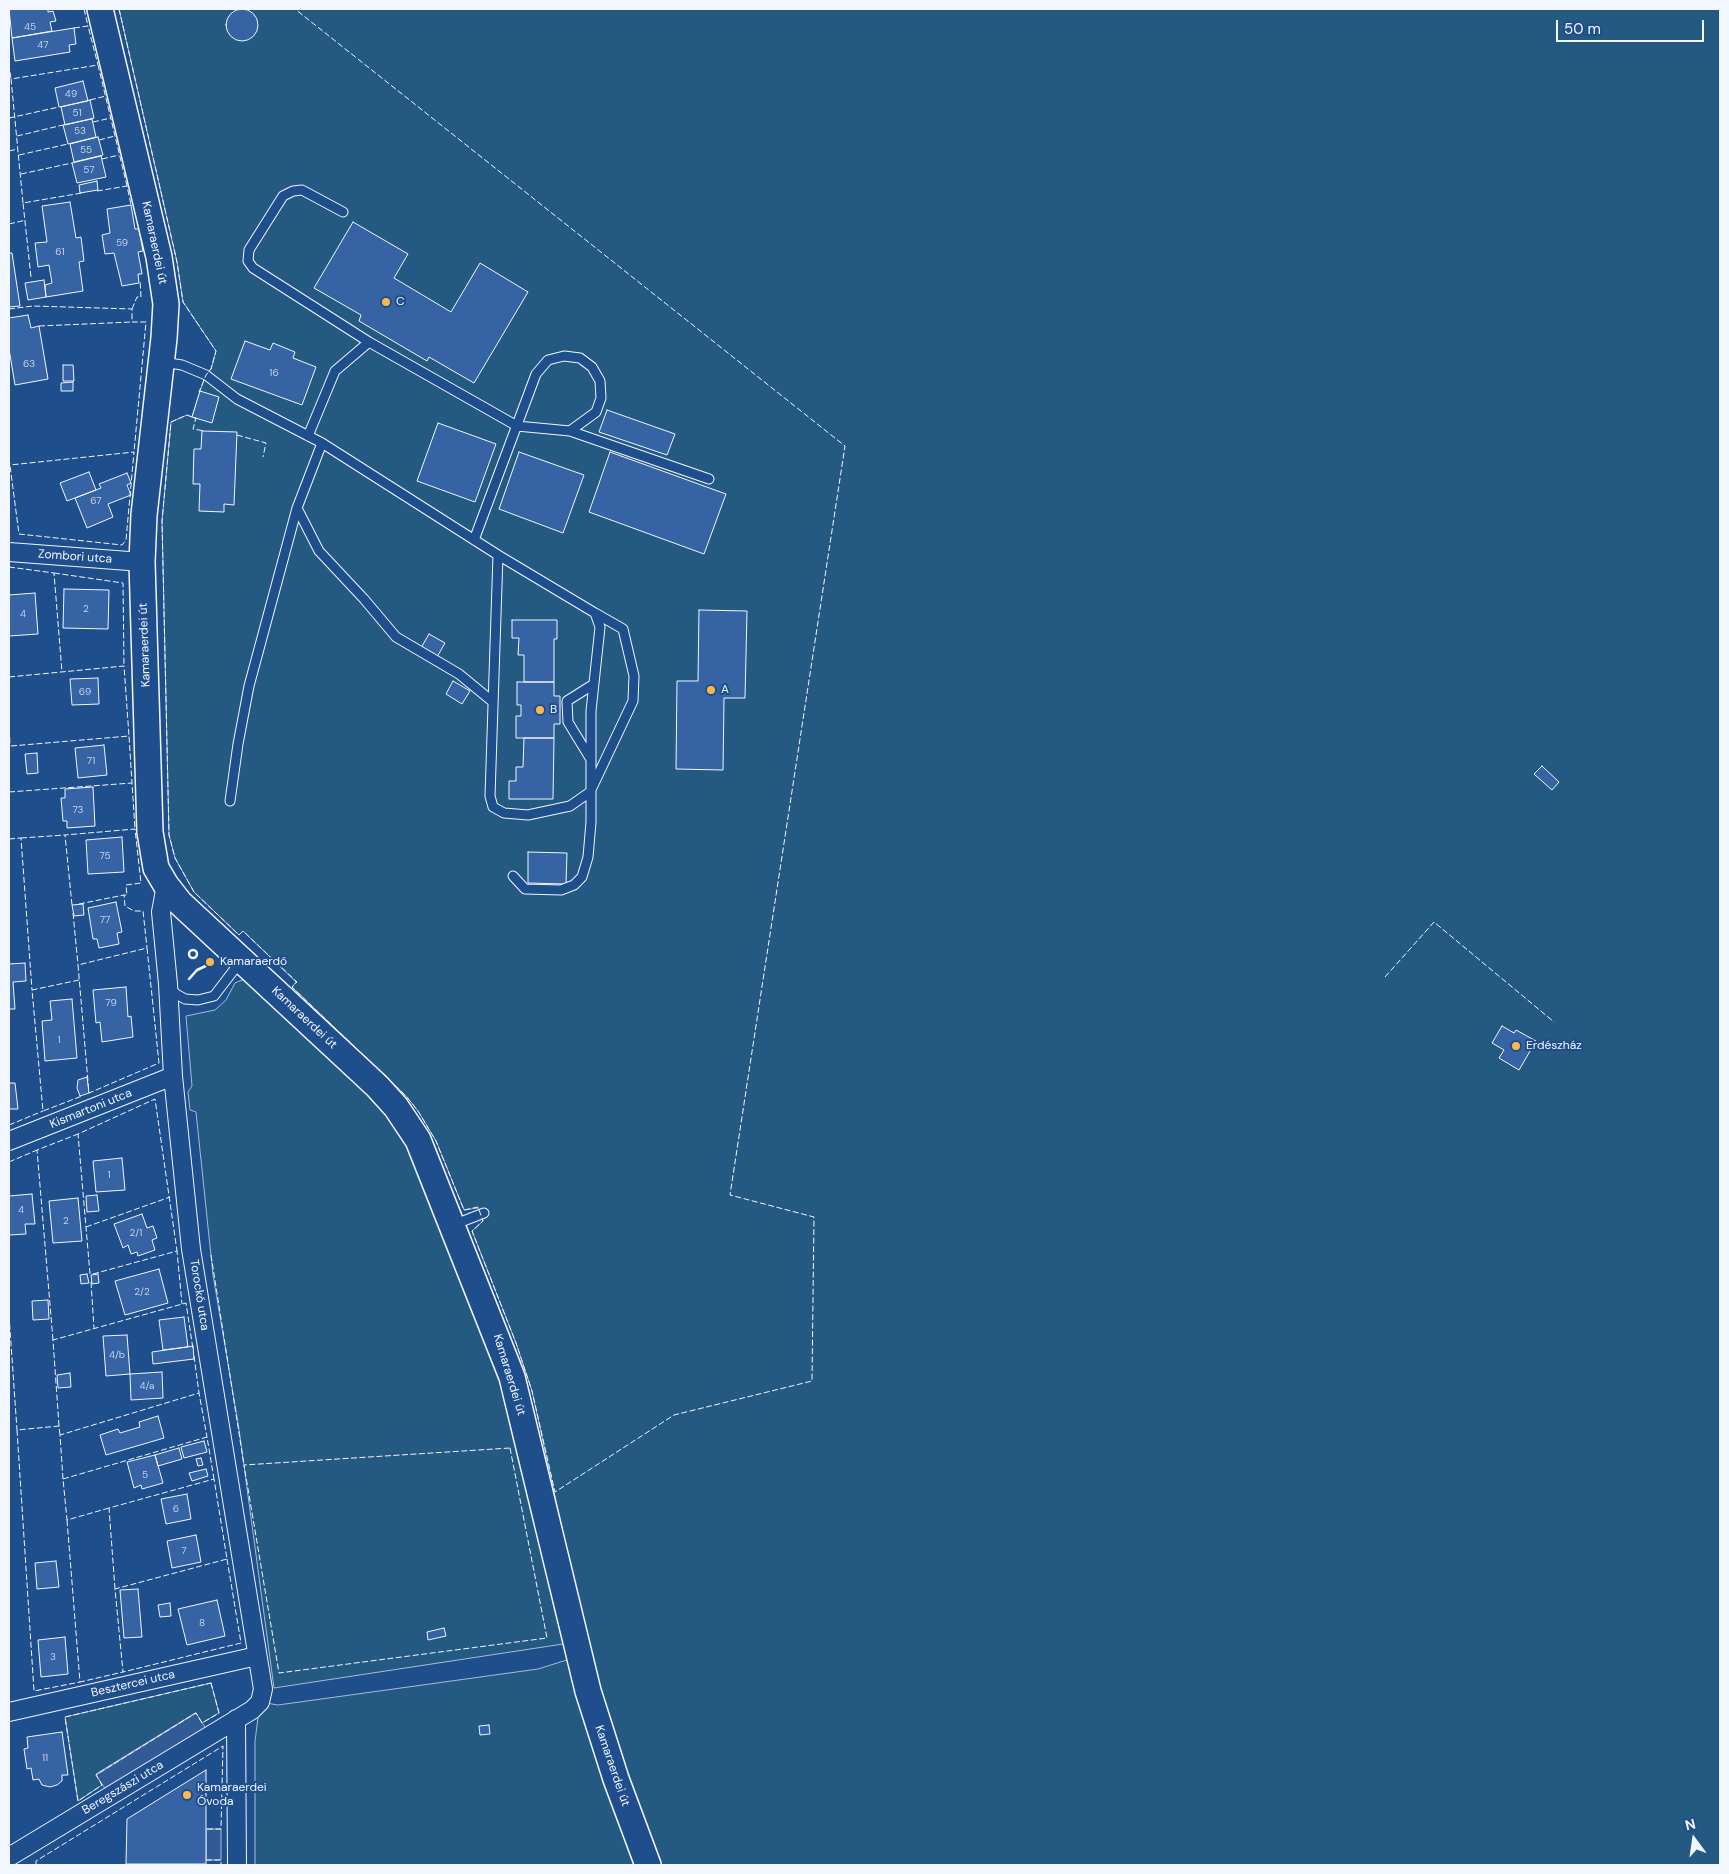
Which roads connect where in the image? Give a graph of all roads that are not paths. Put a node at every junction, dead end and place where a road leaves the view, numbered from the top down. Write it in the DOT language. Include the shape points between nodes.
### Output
graph roads {
  1 [pos="100,9"];
  2 [pos="343,212"];
  3 [pos="369,342"];
  4 [pos="162,362"];
  5 [pos="517,426"];
  6 [pos="570,431"];
  7 [pos="308,436"];
  8 [pos="322,443"];
  9 [pos="710,479"];
  10 [pos="297,508"];
  11 [pos="474,540"];
  12 [pos="9,552"];
  13 [pos="498,555"];
  14 [pos="142,562"];
  15 [pos="595,613"];
  16 [pos="594,684"];
  17 [pos="493,702"];
  18 [pos="590,758"];
  19 [pos="590,792"];
  20 [pos="230,801"];
  21 [pos="514,876"];
  22 [pos="166,885"];
  23 [pos="241,959"];
  24 [pos="168,984"];
  25 [pos="173,1076"];
  26 [pos="9,1141"];
  27 [pos="484,1213"];
  28 [pos="453,1226"];
  29 [pos="257,1656"];
  30 [pos="260,1702"];
  31 [pos="9,1712"];
  32 [pos="236,1719"];
  33 [pos="9,1857"];
  34 [pos="237,1865"];
  35 [pos="648,1865"];
  1 -- 4 [label="street, Kamaraerdei út" via="161,265 166,318"];
  2 -- 3 [label="lane" via="302,190 283,196 249,250 248,261"];
  3 -- 5 [label="lane"];
  3 -- 7 [label="lane" via="335,371"];
  4 -- 7 [label="lane" via="182,365 206,375 237,399"];
  4 -- 14 [label="street, Kamaraerdei út" via="147,478"];
  5 -- 6 [label="lane"];
  5 -- 6 [label="lane" via="536,374 548,360 564,356 580,358 592,367 600,381 601,398 596,412"];
  5 -- 11 [label="lane"];
  6 -- 9 [label="lane"];
  7 -- 8 [label="lane"];
  8 -- 10 [label="lane"];
  8 -- 11 [label="lane"];
  10 -- 17 [label="lane" via="319,551 396,637 459,674"];
  10 -- 20 [label="lane" via="249,686"];
  11 -- 13 [label="lane"];
  12 -- 14 [label="street, Zombori utca"];
  13 -- 15 [label="lane"];
  13 -- 17 [label="lane"];
  14 -- 22 [label="street, Kamaraerdei út" via="150,832 156,868"];
  15 -- 16 [label="lane" via="600,627"];
  15 -- 19 [label="lane" via="623,629 634,676 633,701"];
  16 -- 18 [label="lane"];
  16 -- 18 [label="lane" via="567,701 568,722"];
  17 -- 19 [label="lane" via="490,796 493,807 504,813 528,815 570,806"];
  18 -- 19 [label="lane"];
  19 -- 21 [label="lane" via="592,822 582,878 561,890 525,889"];
  22 -- 23 [label="street, Kamaraerdei út" via="180,903"];
  22 -- 24 [label="street, Torockó utca" via="161,912"];
  23 -- 24 [label="lane" via="214,996 184,999"];
  23 -- 28 [label="street, Kamaraerdei út" via="396,1107 418,1140"];
  24 -- 25 [label="street, Torockó utca"];
  25 -- 26 [label="street, Kismartoni utca"];
  25 -- 29 [label="street, Torockó utca" via="191,1249"];
  27 -- 28 [label="lane"];
  28 -- 35 [label="street, Kamaraerdei út" via="512,1377 588,1691"];
  29 -- 30 [label="street, Torockó utca" via="262,1689"];
  29 -- 31 [label="street, Besztercei utca"];
  30 -- 32 [label="street, Beregszászi utca"];
  32 -- 33 [label="street, Beregszászi utca"];
  32 -- 34 [label="street"];
}
